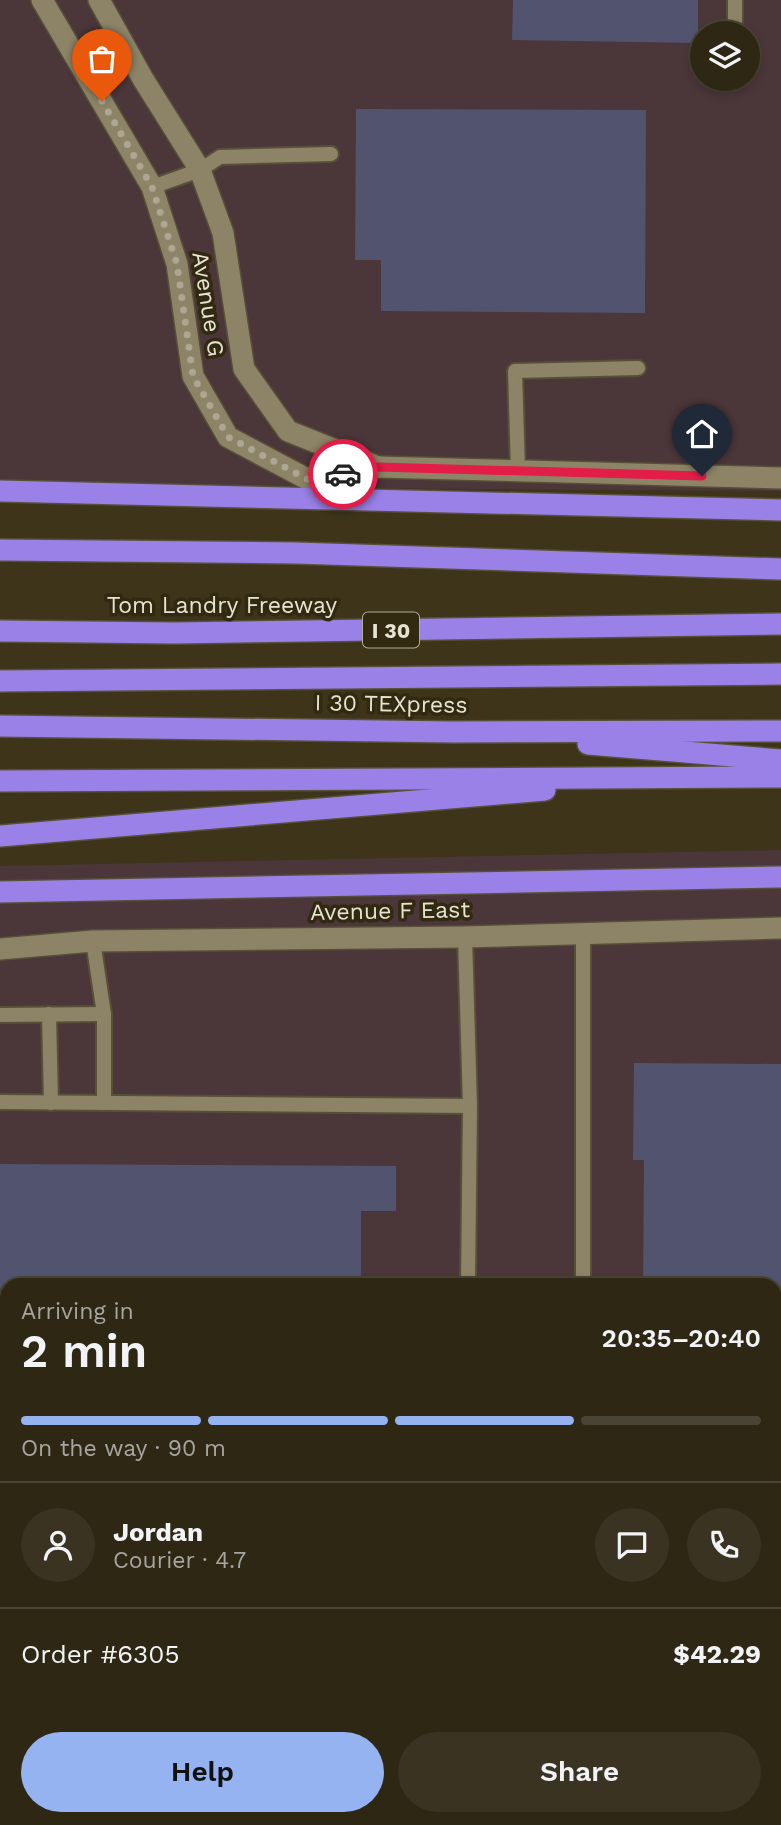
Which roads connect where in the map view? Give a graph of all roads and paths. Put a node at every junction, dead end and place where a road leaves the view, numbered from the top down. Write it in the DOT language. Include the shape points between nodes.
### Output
graph roads {
  1 [pos="42,0"];
  2 [pos="99,0"];
  3 [pos="735,0"];
  4 [pos="736,21"];
  5 [pos="331,154"];
  6 [pos="200,170"];
  7 [pos="152,187"];
  8 [pos="638,368"];
  9 [pos="378,467"];
  10 [pos="518,471"];
  11 [pos="781,478"];
  12 [pos="0,491"];
  13 [pos="781,510"];
  14 [pos="0,550"];
  15 [pos="781,569"];
  16 [pos="781,624"];
  17 [pos="0,631"];
  18 [pos="781,674"];
  19 [pos="0,681"];
  20 [pos="0,726"];
  21 [pos="781,731"];
  22 [pos="454,732"];
  23 [pos="781,760"];
  24 [pos="700,777"];
  25 [pos="781,777"];
  26 [pos="0,781"];
  27 [pos="0,836"];
  28 [pos="781,877"];
  29 [pos="0,892"];
  30 [pos="781,928"];
  31 [pos="583,933"];
  32 [pos="465,937"];
  33 [pos="93,941"];
  34 [pos="0,949"];
  35 [pos="50,1014"];
  36 [pos="104,1014"];
  37 [pos="0,1015"];
  38 [pos="0,1102"];
  39 [pos="51,1103"];
  40 [pos="104,1103"];
  41 [pos="470,1106"];
  42 [pos="468,1278"];
  43 [pos="583,1278"];
  1 -- 7 [label="street, Avenue G"];
  2 -- 6 [label="street, Avenue G"];
  3 -- 4 [label="lane"];
  5 -- 6 [label="lane" via="220,157"];
  6 -- 7 [label="lane"];
  6 -- 9 [label="street, Avenue G" via="223,233 244,369 288,431"];
  7 -- 9 [label="street, Avenue G" via="177,264 193,376 228,437 309,480"];
  8 -- 10 [label="lane" via="515,371"];
  9 -- 10 [label="street, Avenue G"];
  10 -- 11 [label="street, Avenue G"];
  12 -- 13 [label="highway"];
  14 -- 15 [label="highway" via="296,553"];
  16 -- 17 [label="highway, Tom Landry Freeway / I 30" via="174,633"];
  18 -- 19 [label="highway, I 30 TEXpress"];
  20 -- 22 [label="highway, I 30 TEXpress"];
  21 -- 22 [label="highway, I 30 TEXpress"];
  22 -- 23 [label="highway"];
  24 -- 25 [label="highway"];
  24 -- 26 [label="highway"];
  24 -- 27 [label="highway"];
  28 -- 29 [label="highway"];
  30 -- 31 [label="street, Avenue F East"];
  31 -- 32 [label="street, Avenue F East"];
  31 -- 43 [label="lane"];
  32 -- 33 [label="street, Avenue F East"];
  32 -- 41 [label="lane"];
  33 -- 34 [label="street, Avenue F East"];
  33 -- 36 [label="lane"];
  35 -- 36 [label="lane"];
  35 -- 37 [label="lane"];
  35 -- 39 [label="lane"];
  36 -- 40 [label="lane"];
  38 -- 39 [label="lane"];
  39 -- 40 [label="lane"];
  40 -- 41 [label="lane"];
  41 -- 42 [label="lane"];
}
